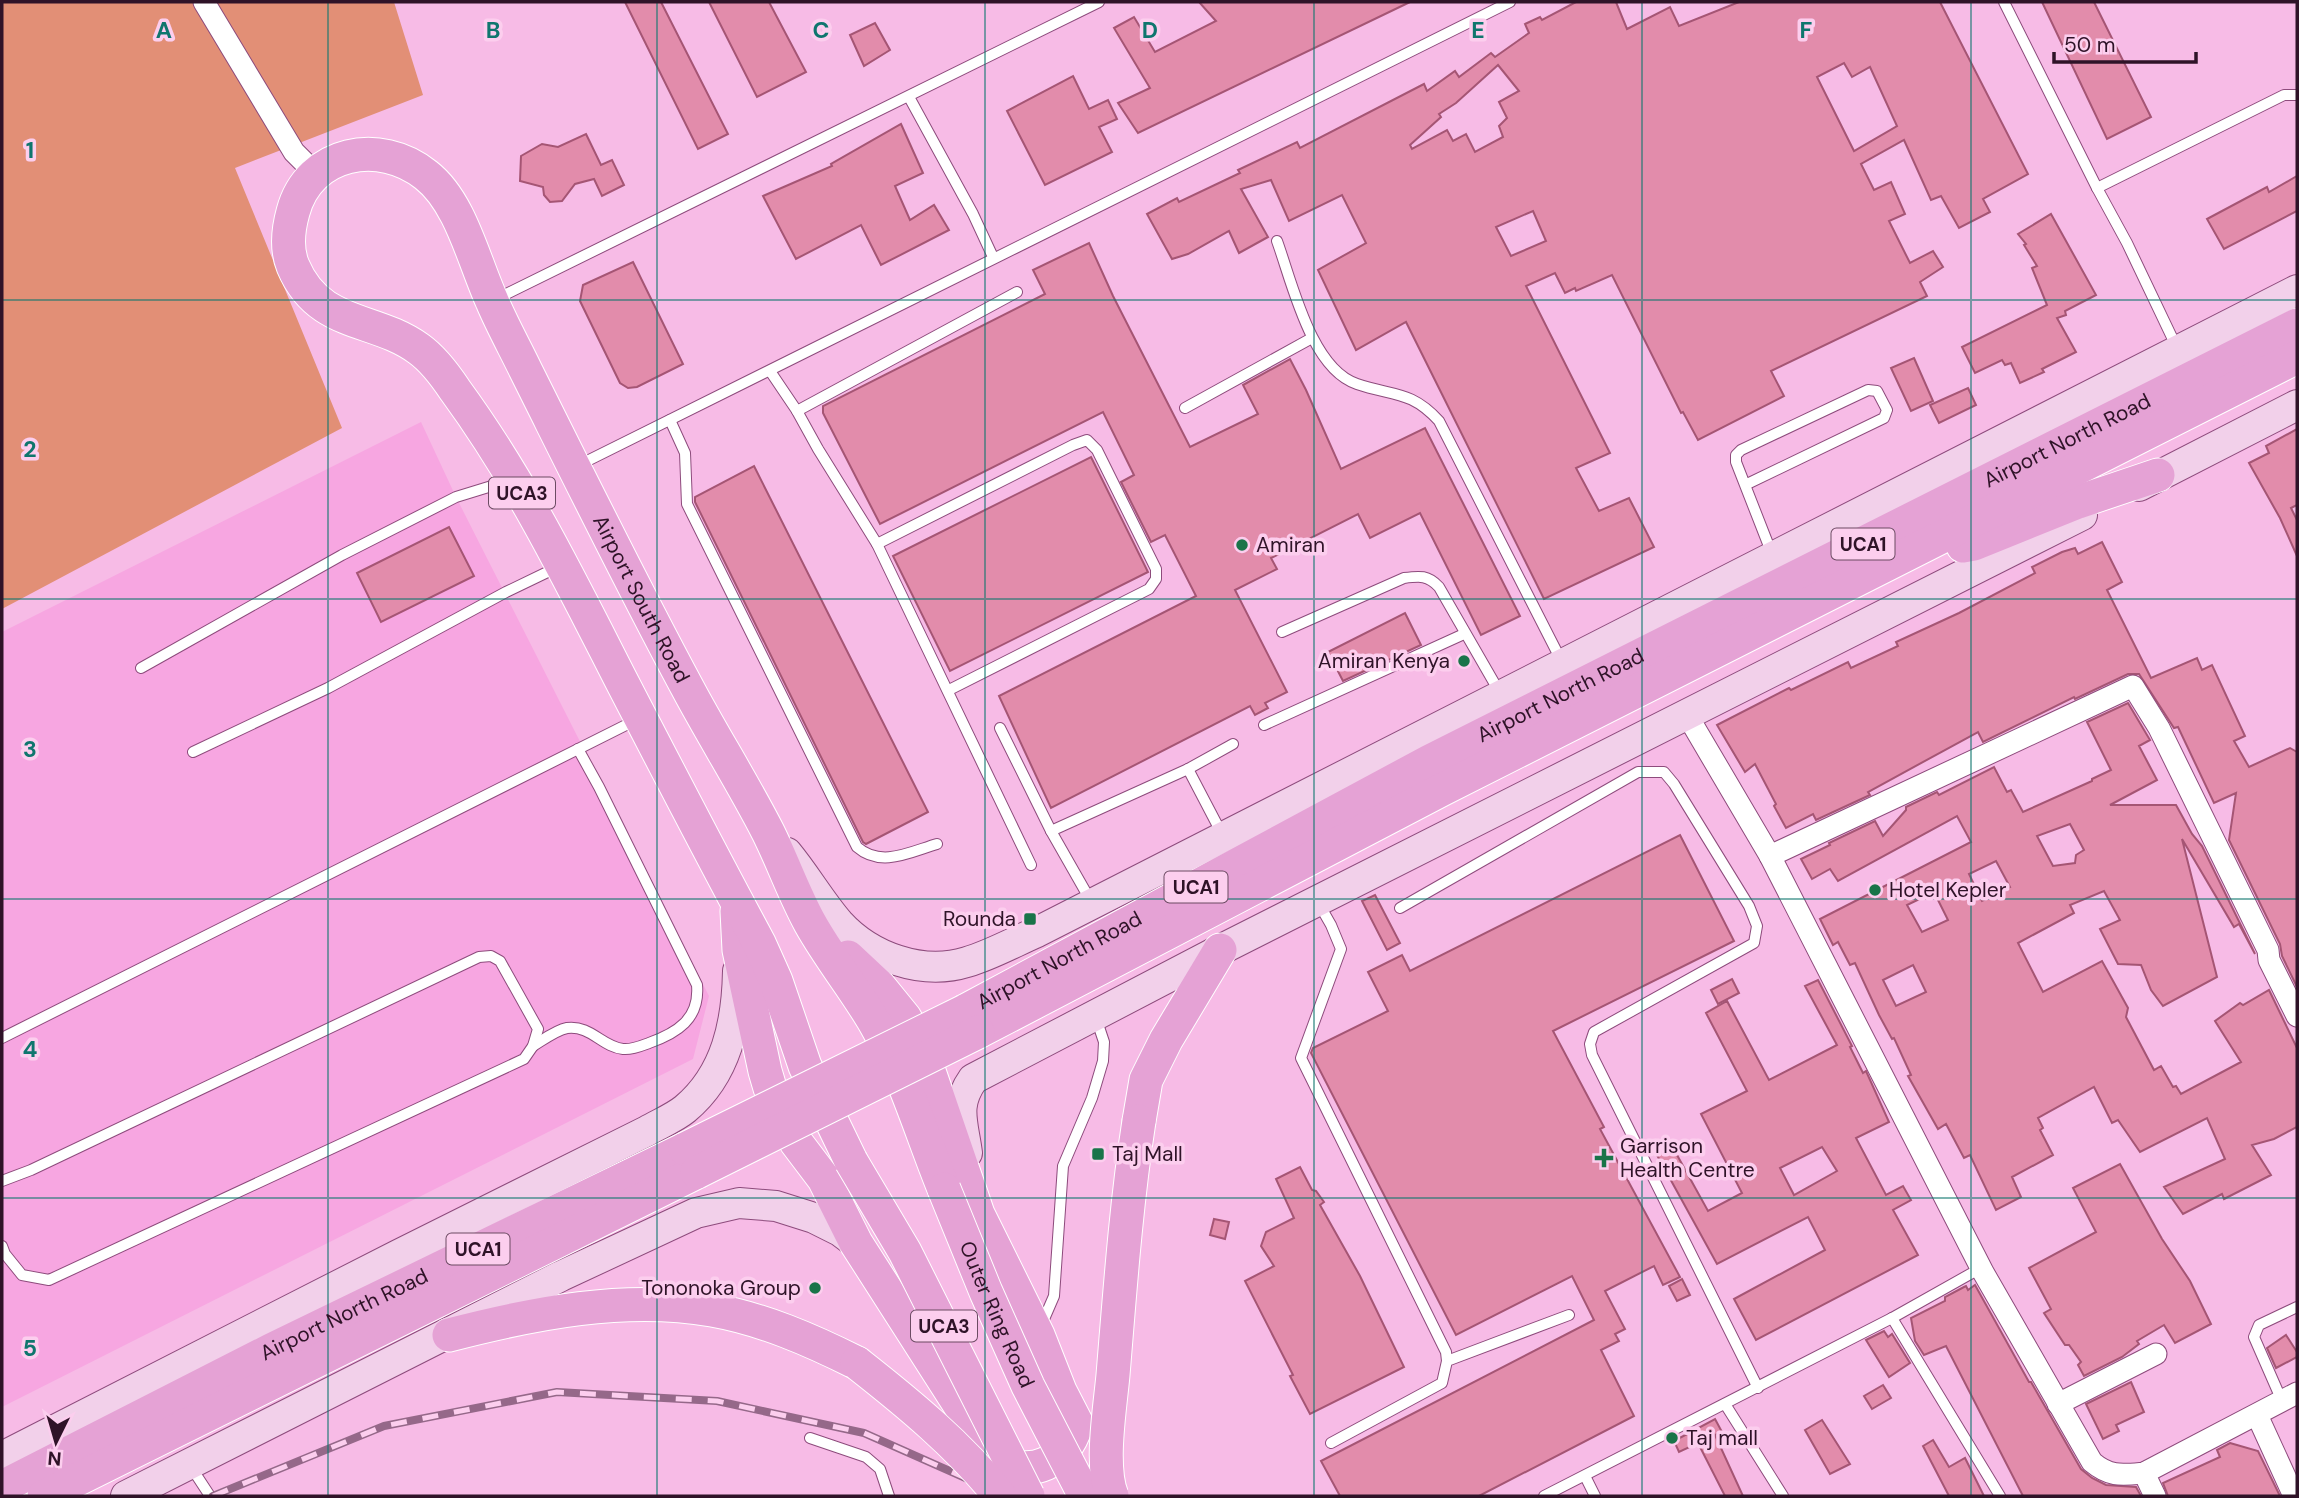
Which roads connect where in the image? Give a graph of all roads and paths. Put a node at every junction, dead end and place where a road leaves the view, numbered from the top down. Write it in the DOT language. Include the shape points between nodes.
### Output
graph roads {
  1 [pos="204,2"];
  2 [pos="1099,2"];
  3 [pos="1510,2"];
  4 [pos="2004,2"];
  5 [pos="1087,4"];
  6 [pos="2297,94"];
  7 [pos="909,97"];
  8 [pos="327,167"];
  9 [pos="2097,188"];
  10 [pos="1277,241"];
  11 [pos="993,257"];
  12 [pos="2297,290"];
  13 [pos="1017,292"];
  14 [pos="492,302"];
  15 [pos="2297,325"];
  16 [pos="1312,338"];
  17 [pos="2179,351"];
  18 [pos="2297,357"];
  19 [pos="770,371"];
  20 [pos="2295,403"];
  21 [pos="1185,408"];
  22 [pos="797,411"];
  23 [pos="670,420"];
  24 [pos="574,467"];
  25 [pos="2158,475"];
  26 [pos="514,479"];
  27 [pos="1745,485"];
  28 [pos="877,544"];
  29 [pos="1904,556"];
  30 [pos="1773,557"];
  31 [pos="563,565"];
  32 [pos="1282,632"];
  33 [pos="1464,634"];
  34 [pos="1564,664"];
  35 [pos="141,668"];
  36 [pos="949,690"];
  37 [pos="1501,695"];
  38 [pos="1687,715"];
  39 [pos="640,718"];
  40 [pos="1264,725"];
  41 [pos="1000,728"];
  42 [pos="1233,744"];
  43 [pos="578,749"];
  44 [pos="194,752"];
  45 [pos="1188,769"];
  46 [pos="1436,776"];
  47 [pos="767,830"];
  48 [pos="1051,831"];
  49 [pos="1224,837"];
  50 [pos="937,845"];
  51 [pos="1770,856"];
  52 [pos="1031,865"];
  53 [pos="737,901"];
  54 [pos="1317,901"];
  55 [pos="1092,904"];
  56 [pos="1400,908"];
  57 [pos="811,924"];
  58 [pos="738,950"];
  59 [pos="1220,950"];
  60 [pos="1095,1015"];
  61 [pos="2297,1016"];
  62 [pos="2,1038"];
  63 [pos="533,1046"];
  64 [pos="920,1129"];
  65 [pos="2,1181"];
  66 [pos="978,1214"];
  67 [pos="856,1243"];
  68 [pos="2,1245"];
  69 [pos="1981,1268"];
  70 [pos="2297,1307"];
  71 [pos="1569,1315"];
  72 [pos="1892,1318"];
  73 [pos="449,1335"];
  74 [pos="1038,1335"];
  75 [pos="2156,1354"];
  76 [pos="1447,1361"];
  77 [pos="279,1362"];
  78 [pos="1758,1388"];
  79 [pos="2290,1397"];
  80 [pos="1725,1404"];
  81 [pos="2058,1404"];
  82 [pos="2257,1415"];
  83 [pos="1077,1424"];
  84 [pos="810,1438"];
  85 [pos="1331,1443"];
  86 [pos="2,1457"];
  87 [pos="189,1464"];
  88 [pos="2144,1473"];
  89 [pos="1585,1476"];
  90 [pos="2,1487"];
  91 [pos="2295,1493"];
  92 [pos="44,1496"];
  93 [pos="126,1496"];
  94 [pos="210,1496"];
  95 [pos="889,1496"];
  96 [pos="1000,1496"];
  97 [pos="1028,1496"];
  98 [pos="1085,1496"];
  99 [pos="1112,1496"];
  100 [pos="1125,1496"];
  101 [pos="1545,1496"];
  102 [pos="1595,1496"];
  103 [pos="1783,1496"];
  104 [pos="2000,1496"];
  105 [pos="2155,1496"];
  1 -- 8 [label="street" via="294,152"];
  2 -- 5 [label="lane"];
  3 -- 11 [label="lane"];
  4 -- 9 [label="lane"];
  5 -- 7 [label="lane"];
  6 -- 9 [label="lane" via="2284,95"];
  7 -- 11 [label="lane"];
  7 -- 14 [label="lane"];
  8 -- 14 [label="main road, Airport South Road" via="352,155 383,155 424,172 449,200"];
  8 -- 26 [label="main road, UCA3" via="307,182 290,220 290,261 301,281 342,318 396,336 433,361"];
  9 -- 17 [label="lane"];
  10 -- 16 [label="lane"];
  11 -- 19 [label="lane"];
  12 -- 17 [label="main road, Airport North Road / UCA1"];
  13 -- 22 [label="lane"];
  14 -- 24 [label="main road, Airport South Road"];
  15 -- 46 [label="main road, Airport North Road / UCA1"];
  16 -- 21 [label="lane"];
  16 -- 34 [label="lane" via="1331,367 1354,383 1406,396 1426,406 1439,421"];
  17 -- 30 [label="main road, Airport North Road / UCA1"];
  18 -- 29 [label="main road, Airport North Road / UCA1"];
  19 -- 22 [label="lane"];
  19 -- 23 [label="lane"];
  20 -- 25 [label="main road"];
  22 -- 28 [label="lane"];
  23 -- 24 [label="lane"];
  23 -- 50 [label="lane" via="685,453 687,504 857,847 866,855 888,859"];
  24 -- 47 [label="main road, Airport South Road"];
  25 -- 29 [label="main road" via="1974,544"];
  25 -- 38 [label="main road"];
  26 -- 31 [label="main road, UCA3"];
  26 -- 35 [label="lane" via="456,497"];
  27 -- 27 [label="lane" via="1735,455 1741,450 1868,390 1877,391 1887,410 1884,418"];
  27 -- 30 [label="lane"];
  28 -- 36 [label="lane"];
  28 -- 36 [label="lane" via="1087,440 1097,450 1156,569 1149,589"];
  29 -- 46 [label="main road, Airport North Road / UCA1"];
  30 -- 34 [label="main road, Airport North Road / UCA1"];
  31 -- 39 [label="main road, UCA3"];
  31 -- 44 [label="lane"];
  32 -- 33 [label="lane" via="1420,576 1430,578 1438,587"];
  33 -- 37 [label="lane"];
  33 -- 40 [label="lane"];
  34 -- 37 [label="main road, Airport North Road / UCA1"];
  36 -- 52 [label="lane"];
  37 -- 49 [label="main road, Airport North Road / UCA1"];
  38 -- 51 [label="street"];
  38 -- 54 [label="main road"];
  39 -- 43 [label="lane"];
  39 -- 53 [label="main road, UCA3"];
  41 -- 48 [label="lane"];
  42 -- 45 [label="lane"];
  43 -- 62 [label="lane"];
  43 -- 63 [label="lane" via="697,985 697,1003 677,1031 631,1049 612,1046 577,1028 565,1028"];
  45 -- 48 [label="lane"];
  45 -- 49 [label="lane"];
  46 -- 77 [label="main road, Airport North Road / UCA1, bridge" via="978,1032"];
  47 -- 55 [label="main road, Airport North Road / UCA1" via="841,925 882,955 912,965 967,962"];
  47 -- 57 [label="main road, Airport South Road / UCA3"];
  48 -- 55 [label="lane"];
  49 -- 55 [label="main road, Airport North Road / UCA1"];
  51 -- 61 [label="street" via="2133,686 2159,728"];
  51 -- 69 [label="street"];
  53 -- 58 [label="main road"];
  53 -- 97 [label="main road, UCA3, bridge" via="760,943 805,1066 851,1161 912,1265"];
  54 -- 59 [label="main road"];
  54 -- 76 [label="lane" via="1341,949 1301,1058"];
  56 -- 78 [label="lane" via="1638,772 1664,772 1674,784 1749,906 1757,926 1754,943 1594,1032 1590,1044"];
  57 -- 64 [label="main road, Airport South Road / UCA3" via="880,1031"];
  57 -- 66 [label="main road" via="879,986 905,1018 920,1045"];
  58 -- 67 [label="main road" via="770,1088"];
  58 -- 86 [label="main road, Airport North Road / UCA1" via="737,997 729,1042 711,1079 684,1111"];
  59 -- 60 [label="main road"];
  59 -- 99 [label="main road, bridge" via="1146,1080 1127,1199 1108,1426 1107,1483"];
  60 -- 66 [label="main road" via="973,1079 964,1092 960,1105"];
  60 -- 74 [label="lane" via="1104,1042 1103,1061 1062,1166 1054,1296"];
  63 -- 65 [label="lane" via="538,1029 500,961 479,957"];
  63 -- 68 [label="lane" via="524,1059 49,1280 22,1276"];
  64 -- 98 [label="main road, Outer Ring Road / UCA3, bridge" via="986,1292"];
  66 -- 74 [label="main road"];
  67 -- 73 [label="main road" via="794,1211 757,1203 720,1206 628,1245"];
  67 -- 83 [label="main road" via="995,1460 1020,1469 1043,1465 1069,1443"];
  69 -- 72 [label="lane"];
  69 -- 81 [label="street"];
  70 -- 79 [label="lane" via="2259,1325 2255,1337"];
  71 -- 76 [label="lane"];
  72 -- 78 [label="lane"];
  72 -- 104 [label="lane"];
  73 -- 87 [label="main road"];
  73 -- 96 [label="main road, bridge" via="526,1316 619,1306 712,1310 752,1320 812,1340 857,1363 974,1464"];
  74 -- 83 [label="main road"];
  75 -- 81 [label="street"];
  76 -- 85 [label="lane" via="1443,1383"];
  77 -- 90 [label="main road, Airport North Road / UCA1"];
  77 -- 92 [label="main road, Airport North Road / UCA1"];
  78 -- 80 [label="lane"];
  79 -- 82 [label="street"];
  80 -- 89 [label="lane"];
  80 -- 103 [label="lane"];
  81 -- 88 [label="street" via="2092,1462 2105,1473"];
  82 -- 88 [label="street"];
  82 -- 91 [label="street"];
  83 -- 100 [label="street"];
  84 -- 95 [label="lane" via="866,1457 880,1469"];
  87 -- 93 [label="main road"];
  87 -- 94 [label="lane"];
  88 -- 105 [label="street"];
  89 -- 101 [label="lane"];
  89 -- 102 [label="lane"];
}
